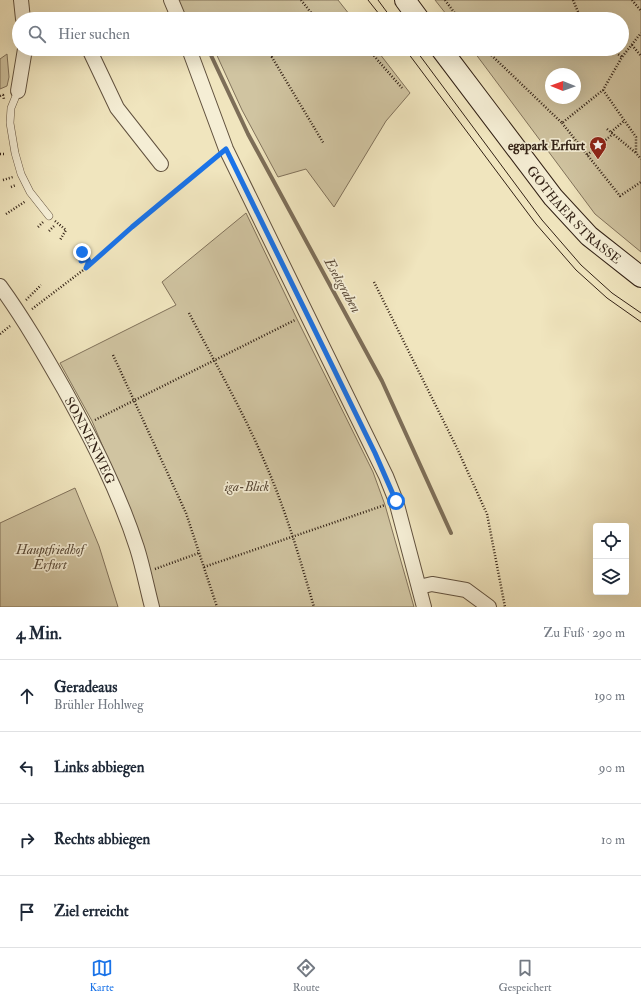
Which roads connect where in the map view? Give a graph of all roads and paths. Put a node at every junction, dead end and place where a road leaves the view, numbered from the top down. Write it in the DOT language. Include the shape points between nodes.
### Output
graph roads {
  1 [pos="21,0"];
  2 [pos="171,0"];
  3 [pos="301,0"];
  4 [pos="405,0"];
  5 [pos="445,0"];
  6 [pos="574,0"];
  7 [pos="632,0"];
  8 [pos="641,11"];
  9 [pos="22,12"];
  10 [pos="176,12"];
  11 [pos="310,12"];
  12 [pos="414,12"];
  13 [pos="454,12"];
  14 [pos="578,12"];
  15 [pos="641,33"];
  16 [pos="632,44"];
  17 [pos="629,48"];
  18 [pos="24,56"];
  19 [pos="92,56"];
  20 [pos="192,56"];
  21 [pos="271,56"];
  22 [pos="374,56"];
  23 [pos="447,56"];
  24 [pos="492,56"];
  25 [pos="641,56"];
  26 [pos="622,57"];
  27 [pos="402,88"];
  28 [pos="603,90"];
  29 [pos="18,91"];
  30 [pos="0,96"];
  31 [pos="5,100"];
  32 [pos="624,121"];
  33 [pos="562,123"];
  34 [pos="607,129"];
  35 [pos="612,133"];
  36 [pos="324,144"];
  37 [pos="226,149"];
  38 [pos="636,153"];
  39 [pos="0,154"];
  40 [pos="6,154"];
  41 [pos="587,155"];
  42 [pos="641,159"];
  43 [pos="161,164"];
  44 [pos="11,178"];
  45 [pos="3,180"];
  46 [pos="641,182"];
  47 [pos="16,185"];
  48 [pos="11,187"];
  49 [pos="23,203"];
  50 [pos="6,214"];
  51 [pos="49,216"];
  52 [pos="43,222"];
  53 [pos="38,227"];
  54 [pos="52,228"];
  55 [pos="49,231"];
  56 [pos="64,233"];
  57 [pos="60,240"];
  58 [pos="82,252"];
  59 [pos="86,268"];
  60 [pos="641,277"];
  61 [pos="374,282"];
  62 [pos="41,285"];
  63 [pos="0,286"];
  64 [pos="36,291"];
  65 [pos="189,312"];
  66 [pos="292,314"];
  67 [pos="22,316"];
  68 [pos="300,316"];
  69 [pos="298,327"];
  70 [pos="113,355"];
  71 [pos="213,360"];
  72 [pos="134,401"];
  73 [pos="84,425"];
  74 [pos="381,499"];
  75 [pos="390,504"];
  76 [pos="385,513"];
  77 [pos="293,536"];
  78 [pos="199,553"];
  79 [pos="204,567"];
  80 [pos="143,574"];
  81 [pos="419,587"];
  82 [pos="152,607"];
  83 [pos="216,607"];
  84 [pos="314,607"];
  85 [pos="424,607"];
  86 [pos="489,607"];
  87 [pos="505,607"];
  1 -- 9 [label="street"];
  2 -- 10 [label="street"];
  3 -- 11 [label="path"];
  4 -- 12 [label="main road"];
  5 -- 13 [label="path"];
  6 -- 14 [label="path"];
  7 -- 8 [label="path"];
  15 -- 16 [label="path"];
  16 -- 17 [label="path"];
  16 -- 25 [label="path"];
  18 -- 29 [label="street"];
  19 -- 43 [label="street" via="117,108"];
  20 -- 37 [label="street"];
  21 -- 36 [label="path"];
  22 -- 27 [label="path"];
  23 -- 60 [label="main road, GOTHAER STRASSE" via="552,197 589,236"];
  24 -- 33 [label="path"];
  26 -- 28 [label="path"];
  28 -- 32 [label="path"];
  28 -- 33 [label="path"];
  29 -- 51 [label="lane" via="11,108 10,123 15,153 30,192"];
  30 -- 31 [label="path" via="2,95"];
  32 -- 35 [label="path"];
  32 -- 38 [label="path" via="636,137"];
  33 -- 41 [label="path"];
  34 -- 35 [label="path"];
  35 -- 38 [label="path"];
  35 -- 41 [label="path"];
  37 -- 59 [label="path"];
  37 -- 68 [label="street"];
  38 -- 42 [label="path"];
  39 -- 40 [label="path"];
  41 -- 46 [label="path" via="620,196"];
  44 -- 45 [label="path"];
  47 -- 48 [label="path"];
  49 -- 50 [label="path"];
  52 -- 53 [label="path"];
  54 -- 55 [label="path"];
  56 -- 57 [label="path"];
  58 -- 59 [label="path" via="81,261 89,261"];
  59 -- 67 [label="path"];
  61 -- 87 [label="path" via="487,514"];
  62 -- 64 [label="path"];
  63 -- 67 [label="street, SONNENWEG"];
  65 -- 71 [label="path"];
  66 -- 68 [label="path"];
  67 -- 73 [label="street, SONNENWEG"];
  68 -- 69 [label="path"];
  68 -- 71 [label="path"];
  68 -- 75 [label="street" via="378,459"];
  70 -- 72 [label="path"];
  71 -- 72 [label="path"];
  71 -- 77 [label="path" via="244,416"];
  72 -- 73 [label="path"];
  72 -- 78 [label="path" via="186,514"];
  73 -- 80 [label="street, SONNENWEG" via="107,471 137,549"];
  74 -- 75 [label="path"];
  75 -- 76 [label="path"];
  75 -- 77 [label="path"];
  75 -- 81 [label="street"];
  77 -- 79 [label="path"];
  77 -- 84 [label="path"];
  78 -- 79 [label="path"];
  78 -- 80 [label="path"];
  79 -- 83 [label="path"];
  80 -- 82 [label="street, SONNENWEG"];
  81 -- 85 [label="street"];
  81 -- 86 [label="street" via="432,584 466,590"];
}
